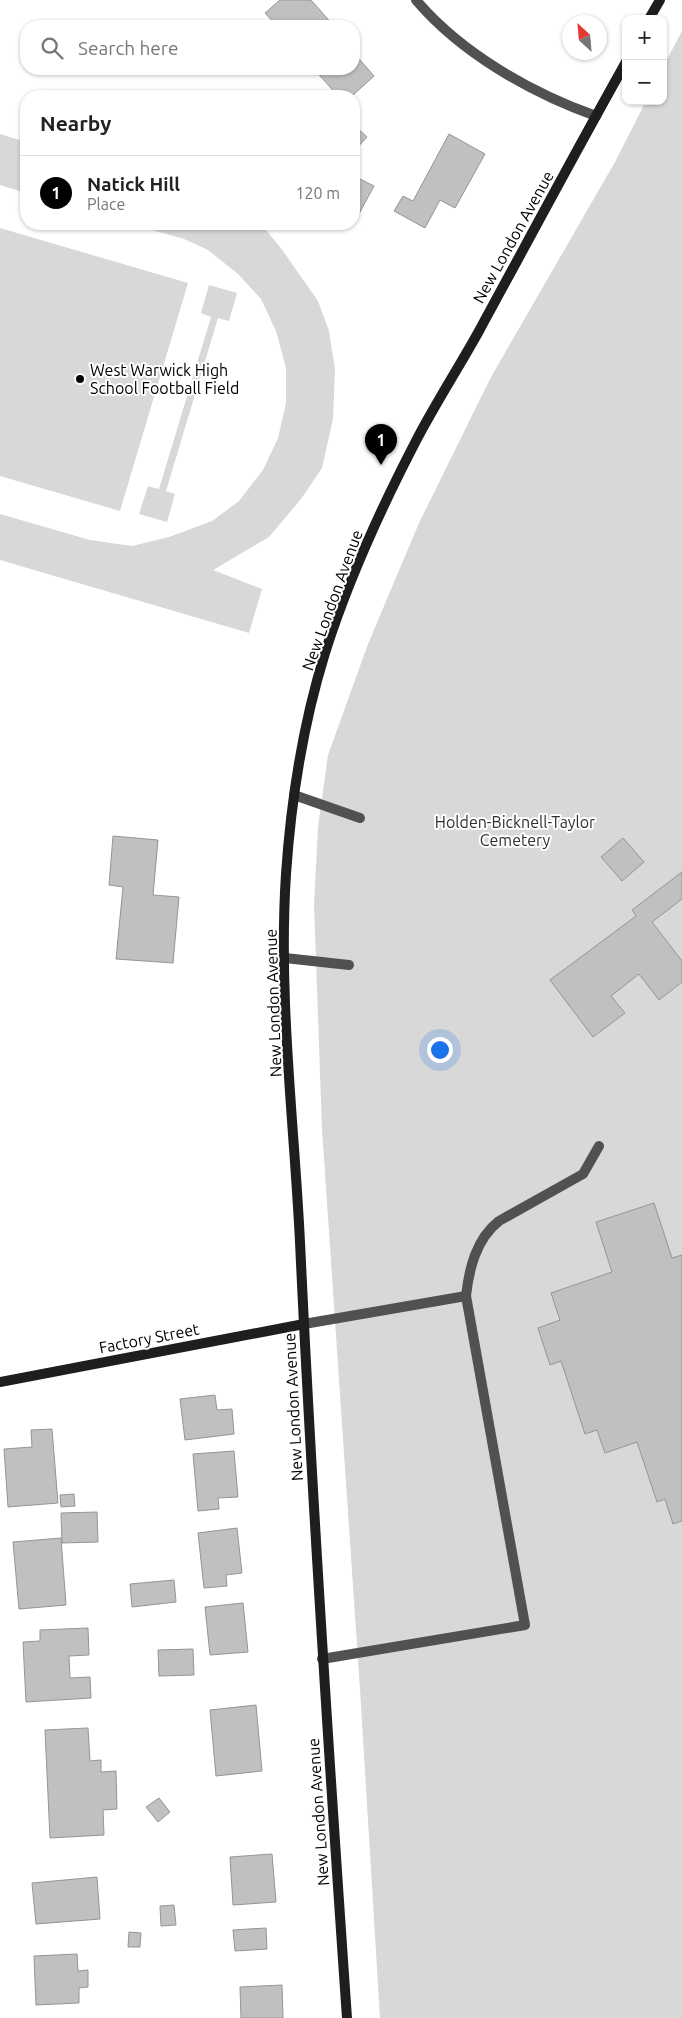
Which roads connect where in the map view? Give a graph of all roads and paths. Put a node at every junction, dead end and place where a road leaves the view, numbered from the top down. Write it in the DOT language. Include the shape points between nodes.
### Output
graph roads {
  1 [pos="416,0"];
  2 [pos="660,0"];
  3 [pos="651,15"];
  4 [pos="622,69"];
  5 [pos="596,116"];
  6 [pos="294,795"];
  7 [pos="360,818"];
  8 [pos="285,958"];
  9 [pos="349,965"];
  10 [pos="599,1146"];
  11 [pos="466,1296"];
  12 [pos="304,1324"];
  13 [pos="0,1382"];
  14 [pos="322,1659"];
  15 [pos="347,2018"];
  1 -- 5 [label="street" via="430,16 487,62 568,106"];
  2 -- 3 [label="main road"];
  4 -- 5 [label="main road, New London Avenue"];
  5 -- 6 [label="main road, New London Avenue" via="417,438 358,562 324,655"];
  6 -- 7 [label="street"];
  6 -- 8 [label="main road, New London Avenue" via="286,877"];
  8 -- 9 [label="street"];
  8 -- 12 [label="main road, New London Avenue"];
  10 -- 11 [label="street" via="583,1174 489,1229 469,1272"];
  11 -- 12 [label="street"];
  11 -- 14 [label="street" via="525,1625"];
  12 -- 13 [label="main road, Factory Street"];
  12 -- 14 [label="main road, New London Avenue"];
  14 -- 15 [label="main road, New London Avenue"];
}
